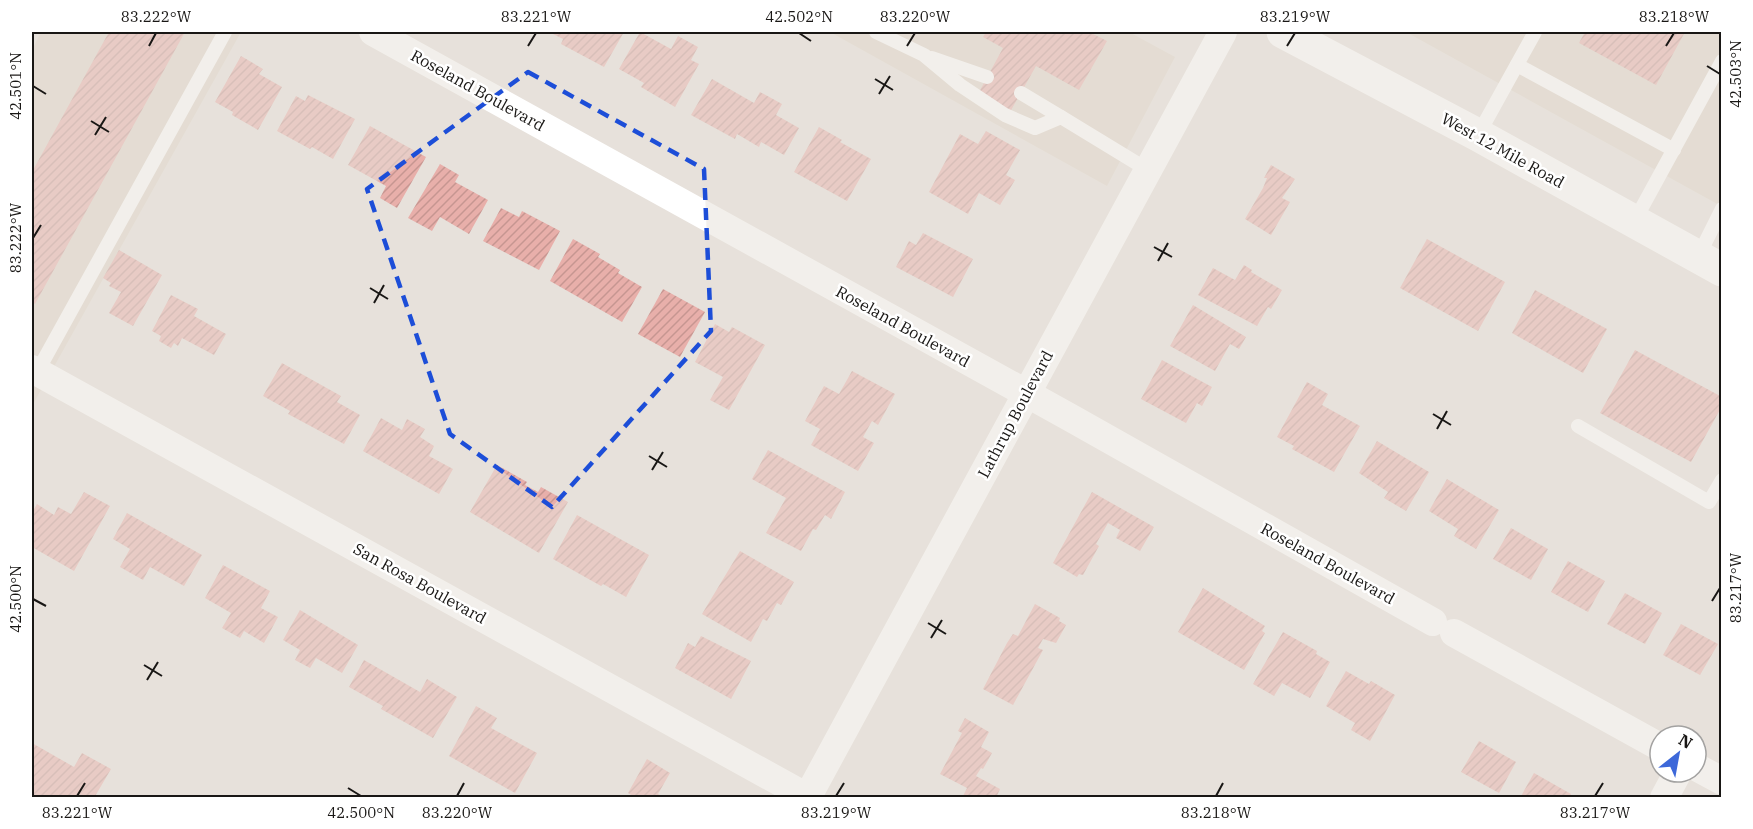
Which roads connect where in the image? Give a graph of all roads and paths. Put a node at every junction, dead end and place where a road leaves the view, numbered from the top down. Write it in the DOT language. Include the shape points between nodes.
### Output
graph roads {
  1 [pos="225,32"];
  2 [pos="373,32"];
  3 [pos="876,32"];
  4 [pos="1223,32"];
  5 [pos="1283,32"];
  6 [pos="1535,32"];
  7 [pos="924,55"];
  8 [pos="1722,61"];
  9 [pos="1516,65"];
  10 [pos="987,77"];
  11 [pos="1021,93"];
  12 [pos="1061,117"];
  13 [pos="1478,135"];
  14 [pos="1674,150"];
  15 [pos="1148,170"];
  16 [pos="1722,209"];
  17 [pos="1634,222"];
  18 [pos="1710,263"];
  19 [pos="33,375"];
  20 [pos="1026,393"];
  21 [pos="1578,426"];
  22 [pos="1722,480"];
  23 [pos="1648,740"];
  24 [pos="1708,773"];
  25 [pos="1722,781"];
  26 [pos="1672,784"];
  27 [pos="808,797"];
  28 [pos="1664,798"];
  1 -- 19 [label="lane"];
  2 -- 20 [label="street, Roseland Boulevard"];
  3 -- 7 [label="lane"];
  4 -- 15 [label="street, Lathrup Boulevard"];
  5 -- 13 [label="main road, West 12 Mile Road"];
  6 -- 9 [label="lane"];
  7 -- 10 [label="lane"];
  7 -- 12 [label="lane" via="1005,115 1035,128"];
  8 -- 14 [label="lane"];
  9 -- 13 [label="lane"];
  9 -- 14 [label="lane"];
  11 -- 12 [label="lane"];
  12 -- 15 [label="lane"];
  13 -- 17 [label="main road, West 12 Mile Road"];
  14 -- 17 [label="lane"];
  15 -- 20 [label="street, Lathrup Boulevard"];
  16 -- 18 [label="lane"];
  17 -- 18 [label="main road, West 12 Mile Road"];
  19 -- 27 [label="street, San Rosa Boulevard"];
  20 -- 23 [label="street, Roseland Boulevard"];
  20 -- 27 [label="street, Lathrup Boulevard"];
  21 -- 22 [label="lane" via="1709,502"];
  24 -- 25 [label="street"];
  26 -- 28 [label="street"];
}
